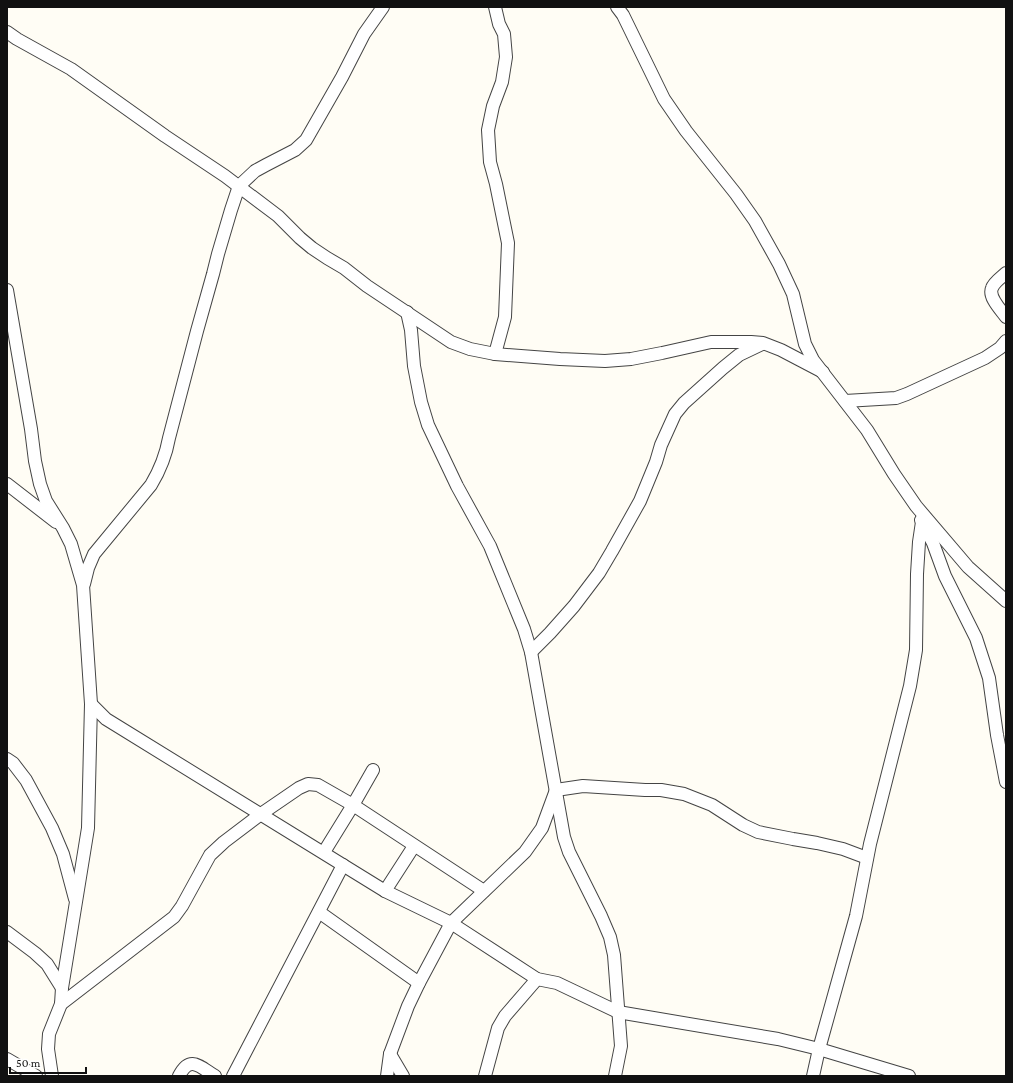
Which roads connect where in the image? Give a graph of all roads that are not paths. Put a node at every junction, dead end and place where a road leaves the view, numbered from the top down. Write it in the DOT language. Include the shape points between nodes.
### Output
graph roads {
  1 [pos="383,7"];
  2 [pos="495,7"];
  3 [pos="617,7"];
  4 [pos="7,32"];
  5 [pos="239,186"];
  6 [pos="1006,274"];
  7 [pos="7,290"];
  8 [pos="407,312"];
  9 [pos="1006,316"];
  10 [pos="1006,341"];
  11 [pos="763,343"];
  12 [pos="495,354"];
  13 [pos="823,372"];
  14 [pos="845,401"];
  15 [pos="7,484"];
  16 [pos="916,506"];
  17 [pos="922,522"];
  18 [pos="63,528"];
  19 [pos="83,585"];
  20 [pos="1006,601"];
  21 [pos="531,652"];
  22 [pos="91,704"];
  23 [pos="7,759"];
  24 [pos="372,770"];
  25 [pos="1006,782"];
  26 [pos="556,790"];
  27 [pos="353,805"];
  28 [pos="260,814"];
  29 [pos="414,846"];
  30 [pos="324,852"];
  31 [pos="867,858"];
  32 [pos="343,865"];
  33 [pos="385,890"];
  34 [pos="484,891"];
  35 [pos="76,902"];
  36 [pos="319,912"];
  37 [pos="451,923"];
  38 [pos="7,932"];
  39 [pos="537,979"];
  40 [pos="419,983"];
  41 [pos="62,988"];
  42 [pos="61,1004"];
  43 [pos="618,1012"];
  44 [pos="819,1049"];
  45 [pos="390,1054"];
  46 [pos="7,1058"];
  47 [pos="36,1076"];
  48 [pos="52,1076"];
  49 [pos="179,1076"];
  50 [pos="215,1076"];
  51 [pos="232,1076"];
  52 [pos="387,1076"];
  53 [pos="403,1076"];
  54 [pos="485,1076"];
  55 [pos="615,1076"];
  56 [pos="813,1076"];
  57 [pos="909,1076"];
  1 -- 5 [label="street" via="364,34 306,140 295,150 255,171"];
  2 -- 12 [label="street" via="504,34 506,57 502,82 488,130 490,162 508,243 506,317"];
  3 -- 13 [label="street" via="664,99 736,194 779,264 793,294 805,344"];
  4 -- 5 [label="street" via="71,69"];
  5 -- 8 [label="street" via="278,216 306,243"];
  5 -- 19 [label="street" via="197,331 167,453 151,485 94,554"];
  6 -- 9 [label="street" via="997,281 991,294 996,305"];
  7 -- 18 [label="street" via="31,429 34,461 46,500"];
  8 -- 12 [label="street" via="451,342"];
  8 -- 21 [label="street" via="414,366 428,425 457,486 490,546 524,628"];
  10 -- 14 [label="street" via="985,358 907,394 896,398"];
  11 -- 12 [label="street" via="711,342 662,353 605,361"];
  11 -- 13 [label="street"];
  11 -- 21 [label="street" via="739,355 675,414 640,501 599,573 574,606"];
  13 -- 14 [label="street"];
  14 -- 16 [label="street"];
  15 -- 18 [label="street"];
  16 -- 17 [label="street"];
  16 -- 20 [label="street" via="968,566"];
  17 -- 25 [label="street" via="976,638 988,678"];
  17 -- 31 [label="street" via="917,574 916,650 910,686"];
  18 -- 19 [label="street" via="72,544"];
  19 -- 22 [label="street"];
  21 -- 26 [label="street"];
  22 -- 28 [label="street" via="106,719"];
  22 -- 35 [label="street" via="88,828"];
  23 -- 35 [label="street" via="26,780 52,828"];
  24 -- 27 [label="street"];
  26 -- 31 [label="street" via="583,786 661,790 684,794 712,805 758,832 843,849"];
  26 -- 34 [label="street" via="542,828 535,839"];
  26 -- 43 [label="street" via="568,852 610,937 614,955"];
  27 -- 28 [label="street" via="318,785 308,784"];
  27 -- 29 [label="street"];
  27 -- 30 [label="street"];
  28 -- 30 [label="street"];
  28 -- 42 [label="street" via="210,855 174,917"];
  29 -- 33 [label="street"];
  29 -- 34 [label="street"];
  30 -- 32 [label="street"];
  31 -- 44 [label="street" via="856,916"];
  32 -- 33 [label="street"];
  32 -- 36 [label="street"];
  33 -- 37 [label="street"];
  34 -- 37 [label="street"];
  35 -- 41 [label="street"];
  36 -- 40 [label="street"];
  36 -- 51 [label="street"];
  37 -- 39 [label="street"];
  37 -- 40 [label="street"];
  38 -- 41 [label="street" via="47,964"];
  39 -- 43 [label="street" via="557,983"];
  39 -- 54 [label="street" via="498,1028"];
  40 -- 45 [label="street"];
  41 -- 42 [label="street"];
  42 -- 48 [label="street" via="49,1034 48,1049"];
  43 -- 44 [label="street" via="778,1039"];
  43 -- 55 [label="street" via="621,1046"];
  44 -- 56 [label="street"];
  44 -- 57 [label="street"];
  45 -- 52 [label="street"];
  45 -- 53 [label="street"];
  46 -- 47 [label="street"];
  49 -- 50 [label="street" via="183,1068 189,1064 195,1064"];
}
